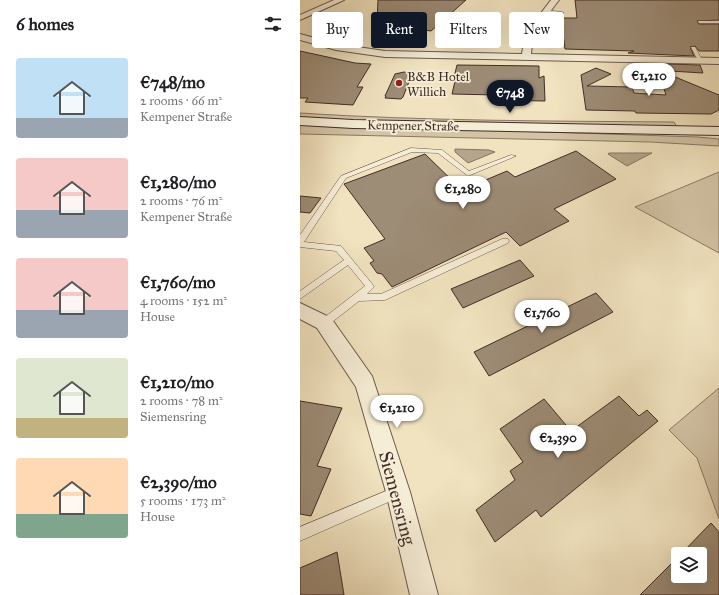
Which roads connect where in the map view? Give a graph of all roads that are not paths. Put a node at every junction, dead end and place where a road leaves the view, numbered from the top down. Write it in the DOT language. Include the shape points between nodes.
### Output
graph roads {
  1 [pos="340,0"];
  2 [pos="555,0"];
  3 [pos="546,11"];
  4 [pos="554,12"];
  5 [pos="300,18"];
  6 [pos="700,22"];
  7 [pos="719,22"];
  8 [pos="300,37"];
  9 [pos="693,48"];
  10 [pos="526,57"];
  11 [pos="700,59"];
  12 [pos="719,61"];
  13 [pos="300,121"];
  14 [pos="681,130"];
  15 [pos="719,131"];
  16 [pos="719,136"];
  17 [pos="513,156"];
  18 [pos="505,241"];
  19 [pos="300,242"];
  20 [pos="349,260"];
  21 [pos="300,296"];
  22 [pos="357,297"];
  23 [pos="300,310"];
  24 [pos="324,323"];
  25 [pos="398,492"];
  26 [pos="300,534"];
  27 [pos="424,595"];
  1 -- 5 [label="street"];
  2 -- 3 [label="street"];
  3 -- 4 [label="lane"];
  3 -- 10 [label="street" via="529,34"];
  6 -- 7 [label="lane"];
  8 -- 10 [label="street" via="336,47 385,54"];
  9 -- 11 [label="lane"];
  10 -- 11 [label="street"];
  11 -- 12 [label="street"];
  13 -- 14 [label="main road, Kempener Straße"];
  14 -- 15 [label="main road, Kempener Straße"];
  14 -- 16 [label="main road"];
  17 -- 19 [label="lane" via="468,174 440,151 411,150 343,177"];
  18 -- 22 [label="lane" via="382,298"];
  19 -- 20 [label="lane" via="338,248"];
  20 -- 21 [label="lane"];
  20 -- 22 [label="lane" via="370,286"];
  22 -- 24 [label="lane"];
  23 -- 24 [label="street, Siemensring"];
  24 -- 25 [label="street, Siemensring" via="365,383"];
  25 -- 26 [label="lane"];
  25 -- 27 [label="street, Siemensring"];
}
